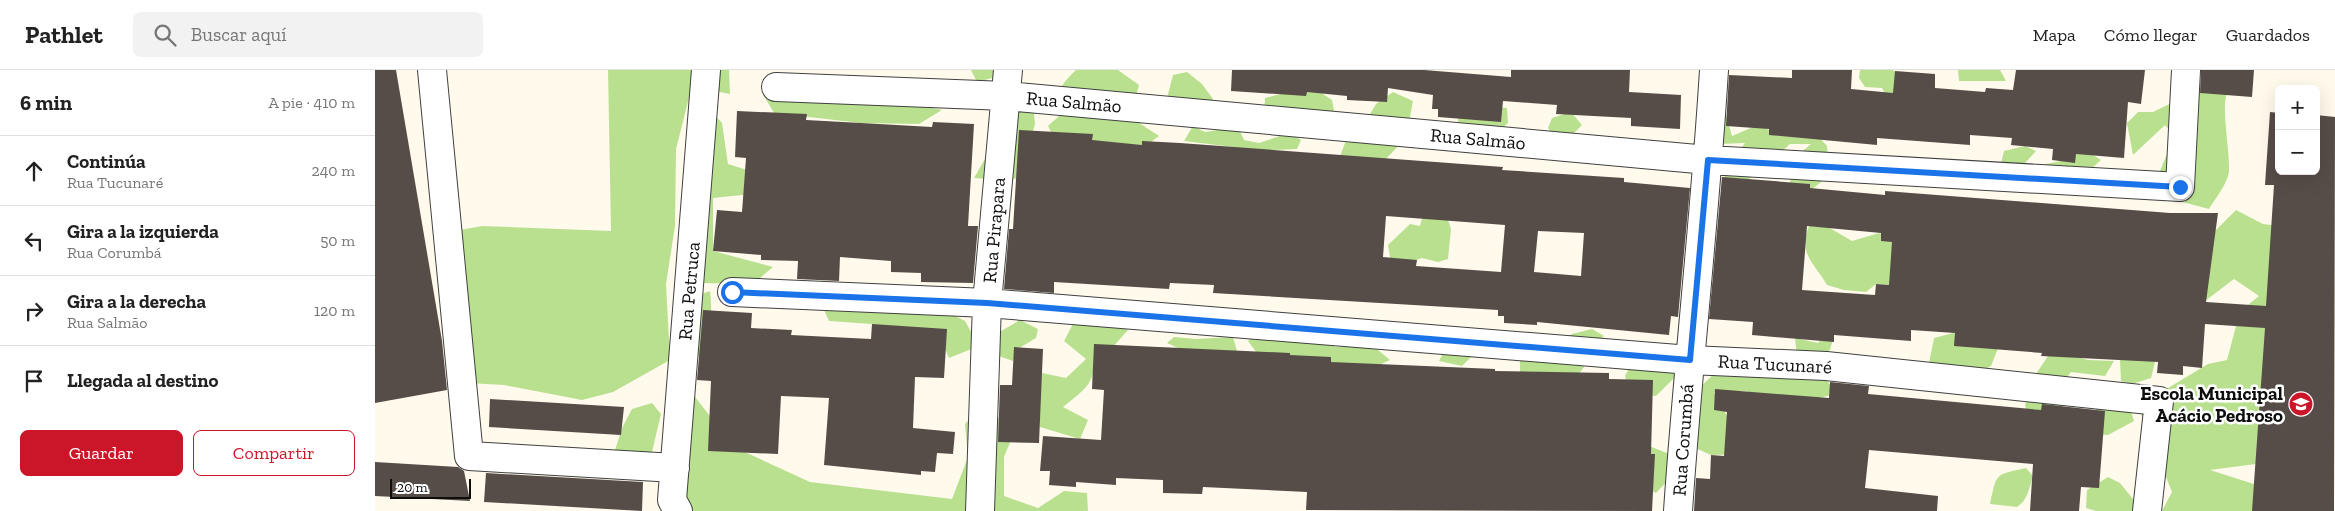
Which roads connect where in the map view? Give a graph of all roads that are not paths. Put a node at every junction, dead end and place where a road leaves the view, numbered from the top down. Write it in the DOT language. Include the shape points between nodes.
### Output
graph roads {
  1 [pos="432,70"];
  2 [pos="706,70"];
  3 [pos="1714,70"];
  4 [pos="2186,70"];
  5 [pos="1007,83"];
  6 [pos="776,87"];
  7 [pos="1708,160"];
  8 [pos="732,292"];
  9 [pos="987,303"];
  10 [pos="1690,360"];
  11 [pos="675,468"];
  12 [pos="678,511"];
  13 [pos="980,511"];
  14 [pos="1678,511"];
  15 [pos="2147,511"];
  1 -- 11 [label="street" via="469,456"];
  2 -- 11 [label="street, Rua Petruca"];
  3 -- 7 [label="street, Rua Corumbá"];
  4 -- 7 [label="street, Rua Salmão" via="2180,187"];
  5 -- 6 [label="street, Rua Salmão"];
  5 -- 7 [label="street, Rua Salmão"];
  5 -- 9 [label="street, Rua Pirapara"];
  7 -- 10 [label="street, Rua Corumbá"];
  8 -- 9 [label="street, Rua Tucunaré"];
  9 -- 10 [label="street, Rua Tucunaré"];
  9 -- 13 [label="street, Rua Pirapara"];
  10 -- 14 [label="street, Rua Corumbá"];
  10 -- 15 [label="street, Rua Tucunaré" via="1826,366 2159,401"];
  11 -- 12 [label="street, Rua Petruca" via="672,500"];
}
